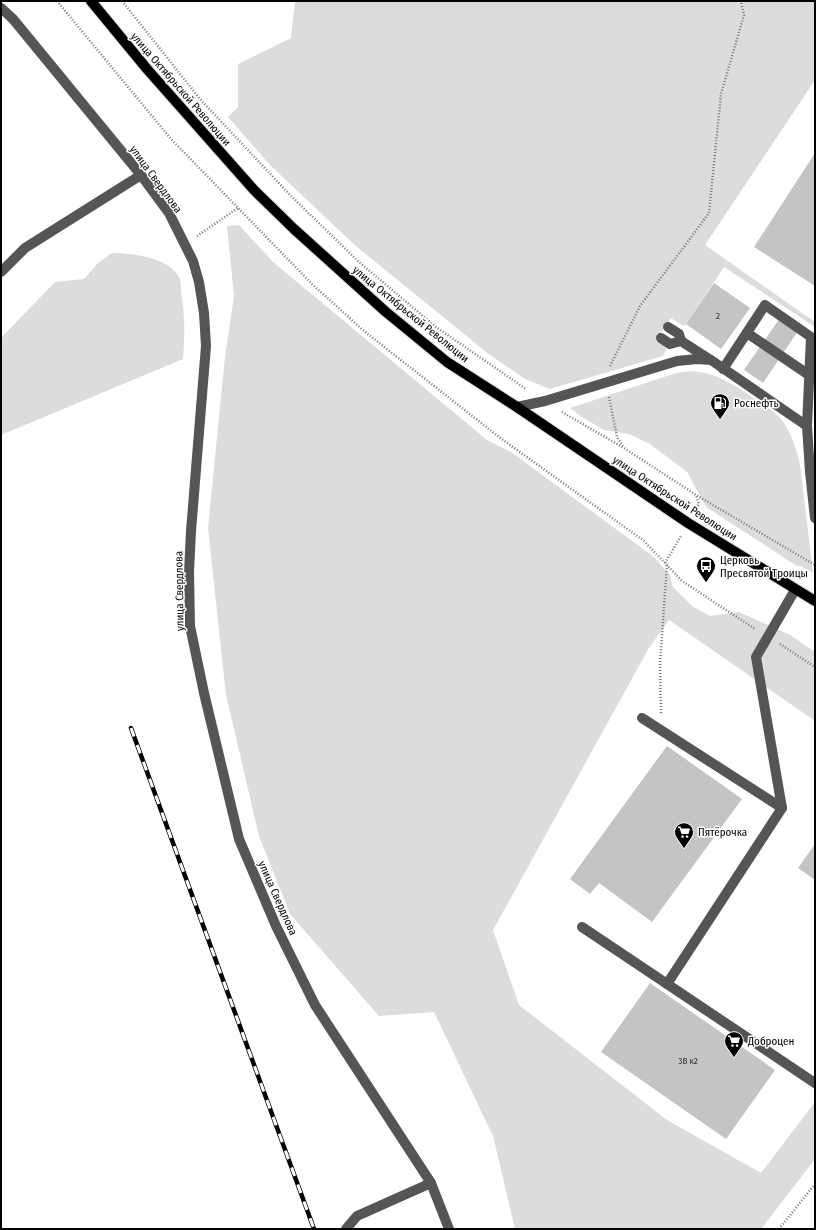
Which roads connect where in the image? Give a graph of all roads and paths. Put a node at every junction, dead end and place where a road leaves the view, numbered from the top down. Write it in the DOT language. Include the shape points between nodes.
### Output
graph roads {
  1 [pos="91,1"];
  2 [pos="122,1"];
  3 [pos="741,1"];
  4 [pos="1,8"];
  5 [pos="141,175"];
  6 [pos="238,208"];
  7 [pos="185,244"];
  8 [pos="1,272"];
  9 [pos="668,327"];
  10 [pos="746,333"];
  11 [pos="661,338"];
  12 [pos="680,341"];
  13 [pos="711,360"];
  14 [pos="723,369"];
  15 [pos="809,374"];
  16 [pos="605,383"];
  17 [pos="545,401"];
  18 [pos="517,407"];
  19 [pos="807,426"];
  20 [pos="624,448"];
  21 [pos="815,518"];
  22 [pos="815,565"];
  23 [pos="795,590"];
  24 [pos="815,601"];
  25 [pos="768,637"];
  26 [pos="815,667"];
  27 [pos="642,718"];
  28 [pos="661,730"];
  29 [pos="782,808"];
  30 [pos="582,927"];
  31 [pos="667,984"];
  32 [pos="815,1083"];
  33 [pos="431,1183"];
  34 [pos="815,1184"];
  35 [pos="346,1229"];
  36 [pos="450,1229"];
  37 [pos="779,1229"];
  1 -- 18 [label="main road, улица Октябрьской Революции" via="212,144 294,229 386,312 447,362"];
  2 -- 17 [label="path" via="200,99 290,196 359,262 436,327"];
  3 -- 16 [label="path" via="744,15 721,94 709,213 640,306 606,373"];
  4 -- 5 [label="street, улица Свердлова" via="13,19"];
  5 -- 7 [label="street, улица Свердлова" via="169,213"];
  5 -- 8 [label="street" via="25,248"];
  6 -- 7 [label="path"];
  7 -- 33 [label="street, улица Свердлова" via="199,282 206,346 190,538 190,626 239,839 276,926 315,1005"];
  9 -- 12 [label="street" via="679,334"];
  10 -- 14 [label="street"];
  10 -- 15 [label="street"];
  10 -- 15 [label="street" via="765,305 811,337"];
  11 -- 12 [label="street" via="670,344"];
  12 -- 13 [label="street"];
  13 -- 14 [label="street"];
  13 -- 16 [label="street" via="677,361"];
  14 -- 19 [label="street"];
  15 -- 19 [label="street"];
  16 -- 17 [label="street"];
  16 -- 20 [label="path" via="616,437"];
  17 -- 18 [label="street"];
  17 -- 20 [label="path"];
  18 -- 23 [label="main road, улица Октябрьской Революции"];
  19 -- 21 [label="street"];
  20 -- 22 [label="path" via="696,495"];
  23 -- 24 [label="main road, улица Октябрьской Революции"];
  23 -- 25 [label="street"];
  25 -- 26 [label="path"];
  25 -- 28 [label="path" via="682,581 666,564 660,663"];
  25 -- 29 [label="street" via="756,657"];
  27 -- 28 [label="street"];
  28 -- 29 [label="street"];
  29 -- 31 [label="street"];
  30 -- 31 [label="street"];
  31 -- 32 [label="street"];
  33 -- 35 [label="street" via="357,1216"];
  33 -- 36 [label="street, улица Свердлова"];
  34 -- 37 [label="path"];
}
